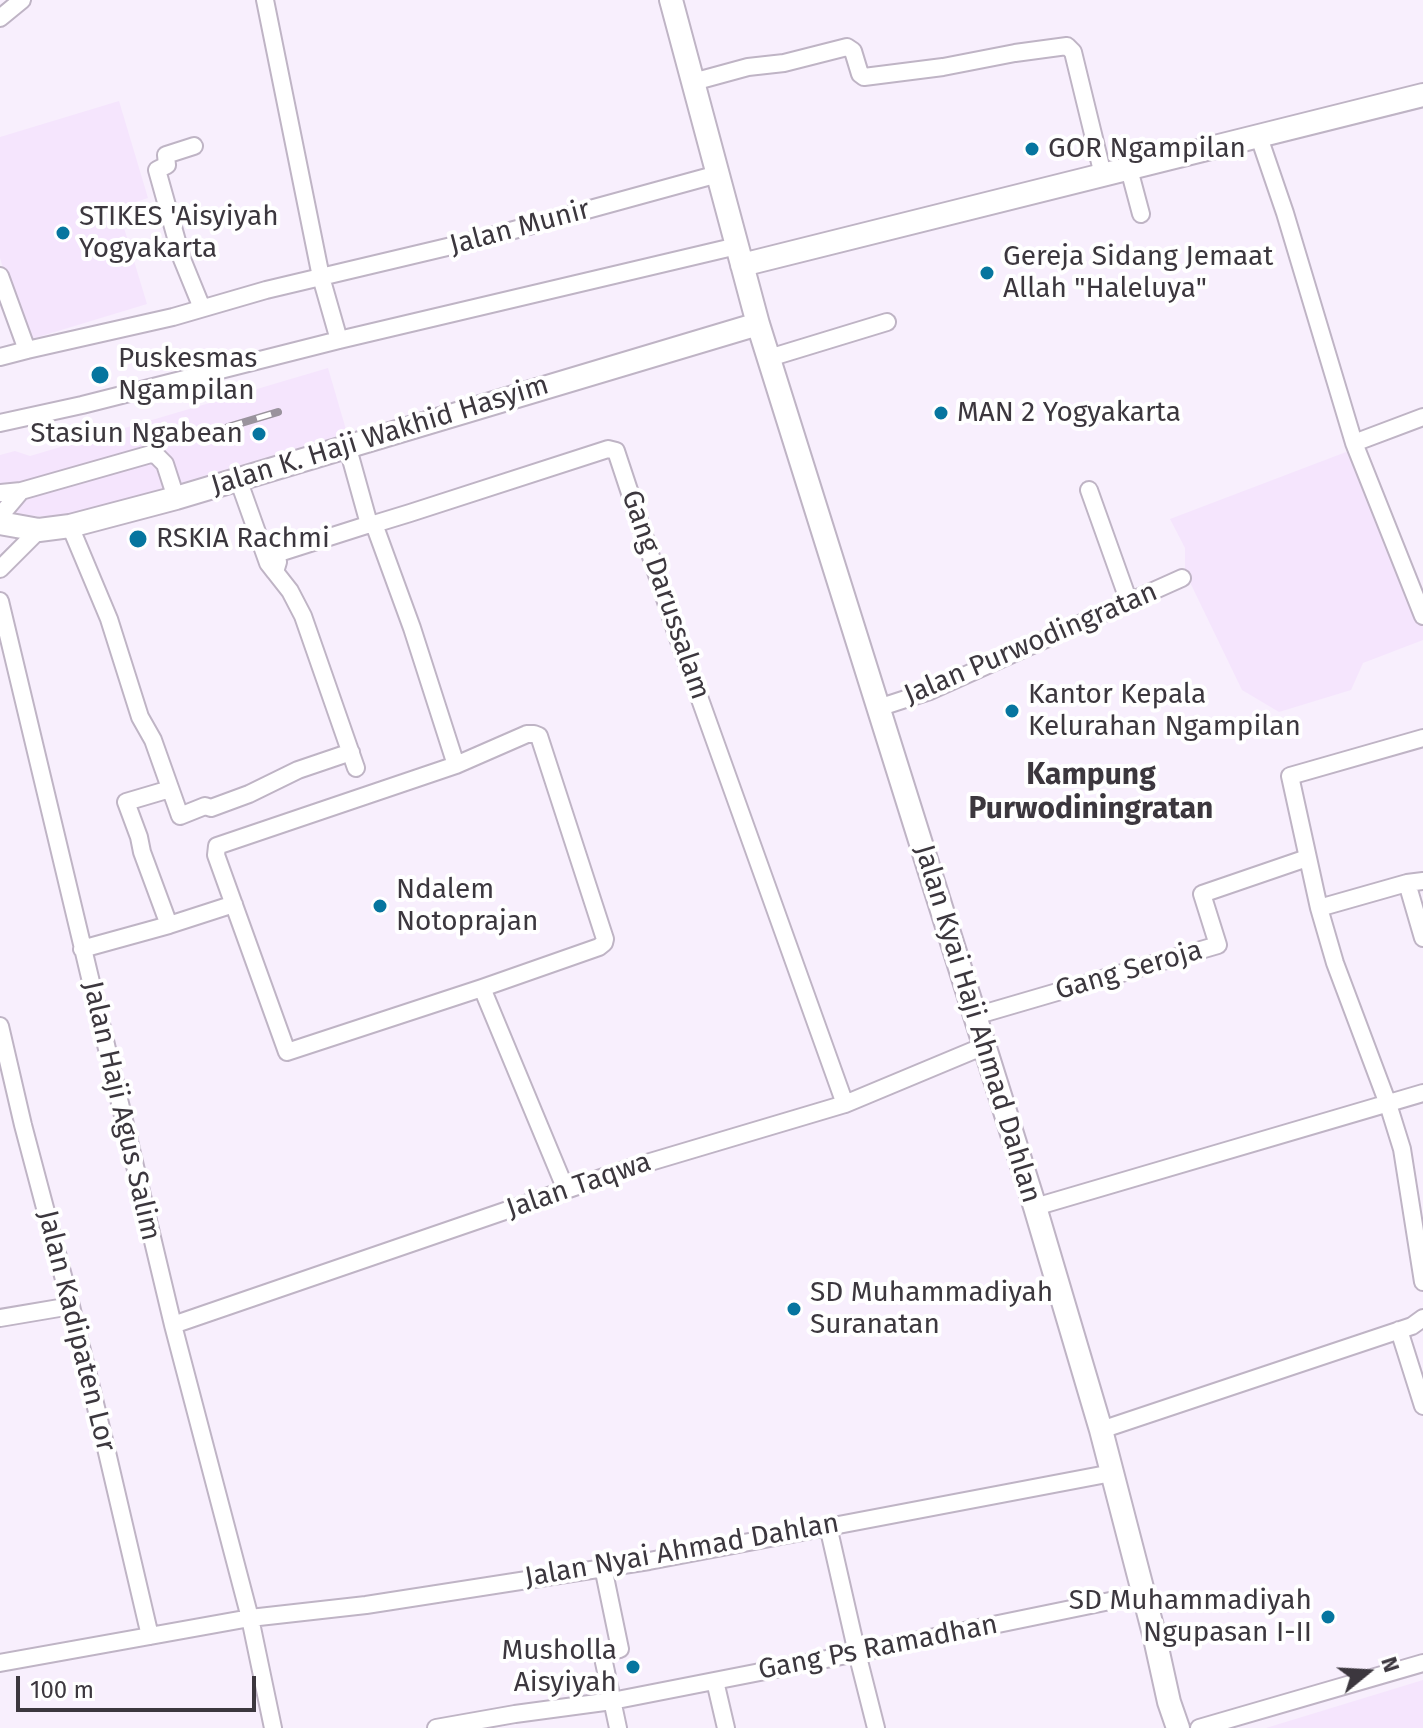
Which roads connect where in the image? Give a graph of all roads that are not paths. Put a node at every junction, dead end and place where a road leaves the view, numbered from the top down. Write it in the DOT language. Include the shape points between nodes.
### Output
graph roads {
  1 [pos="22,0"];
  2 [pos="265,0"];
  3 [pos="671,0"];
  4 [pos="0,18"];
  5 [pos="693,82"];
  6 [pos="1423,95"];
  7 [pos="1259,137"];
  8 [pos="194,146"];
  9 [pos="1129,169"];
  10 [pos="718,174"];
  11 [pos="1103,175"];
  12 [pos="1141,214"];
  13 [pos="739,255"];
  14 [pos="0,276"];
  15 [pos="321,277"];
  16 [pos="202,308"];
  17 [pos="887,322"];
  18 [pos="758,324"];
  19 [pos="339,340"];
  20 [pos="27,350"];
  21 [pos="0,357"];
  22 [pos="769,358"];
  23 [pos="1423,417"];
  24 [pos="0,423"];
  25 [pos="1354,443"];
  26 [pos="347,445"];
  27 [pos="238,479"];
  28 [pos="1089,490"];
  29 [pos="21,491"];
  30 [pos="0,493"];
  31 [pos="176,498"];
  32 [pos="0,516"];
  33 [pos="0,523"];
  34 [pos="372,524"];
  35 [pos="70,526"];
  36 [pos="39,530"];
  37 [pos="272,568"];
  38 [pos="0,569"];
  39 [pos="1182,578"];
  40 [pos="0,601"];
  41 [pos="1129,602"];
  42 [pos="1423,616"];
  43 [pos="878,708"];
  44 [pos="1422,743"];
  45 [pos="456,765"];
  46 [pos="170,789"];
  47 [pos="1307,858"];
  48 [pos="1415,882"];
  49 [pos="234,904"];
  50 [pos="1319,908"];
  51 [pos="169,925"];
  52 [pos="1423,938"];
  53 [pos="82,949"];
  54 [pos="482,988"];
  55 [pos="975,1016"];
  56 [pos="0,1026"];
  57 [pos="984,1046"];
  58 [pos="1423,1093"];
  59 [pos="845,1104"];
  60 [pos="1388,1104"];
  61 [pos="566,1190"];
  62 [pos="1035,1207"];
  63 [pos="1423,1282"];
  64 [pos="71,1306"];
  65 [pos="0,1318"];
  66 [pos="1423,1318"];
  67 [pos="173,1325"];
  68 [pos="1399,1330"];
  69 [pos="1423,1406"];
  70 [pos="1101,1430"];
  71 [pos="1112,1473"];
  72 [pos="828,1526"];
  73 [pos="603,1567"];
  74 [pos="1144,1594"];
  75 [pos="250,1618"];
  76 [pos="150,1636"];
  77 [pos="857,1653"];
  78 [pos="0,1663"];
  79 [pos="1423,1663"];
  80 [pos="715,1681"];
  81 [pos="612,1701"];
  82 [pos="273,1728"];
  83 [pos="436,1728"];
  84 [pos="618,1728"];
  85 [pos="726,1728"];
  86 [pos="876,1728"];
  87 [pos="1178,1728"];
  88 [pos="1199,1728"];
  1 -- 4 [label="street"];
  2 -- 15 [label="street"];
  3 -- 5 [label="main road, Jalan Kyai Haji Ahmad Dahlan"];
  5 -- 10 [label="main road, Jalan Kyai Haji Ahmad Dahlan"];
  5 -- 11 [label="street" via="847,47 866,77 1067,46 1073,52"];
  6 -- 7 [label="main road"];
  7 -- 9 [label="main road"];
  7 -- 25 [label="street"];
  8 -- 16 [label="street" via="166,155 167,165 157,170"];
  9 -- 11 [label="main road"];
  9 -- 12 [label="street"];
  10 -- 13 [label="main road, Jalan Kyai Haji Ahmad Dahlan"];
  10 -- 15 [label="street, Jalan Munir"];
  11 -- 13 [label="main road"];
  13 -- 18 [label="main road, Jalan Kyai Haji Ahmad Dahlan"];
  13 -- 19 [label="street"];
  14 -- 20 [label="street"];
  15 -- 16 [label="street, Jalan Munir"];
  15 -- 19 [label="street"];
  16 -- 20 [label="street, Jalan Munir"];
  17 -- 22 [label="street"];
  18 -- 22 [label="main road, Jalan Kyai Haji Ahmad Dahlan"];
  18 -- 26 [label="main road, Jalan K. Haji Wakhid Hasyim"];
  19 -- 24 [label="street"];
  20 -- 21 [label="street, Jalan Munir"];
  22 -- 43 [label="main road, Jalan Kyai Haji Ahmad Dahlan"];
  23 -- 25 [label="street"];
  25 -- 42 [label="street"];
  26 -- 27 [label="main road, Jalan K. Haji Wakhid Hasyim"];
  26 -- 34 [label="street"];
  27 -- 31 [label="main road, Jalan K. Haji Wakhid Hasyim"];
  27 -- 37 [label="street"];
  28 -- 41 [label="street"];
  29 -- 30 [label="street"];
  29 -- 31 [label="street" via="151,454 165,464"];
  29 -- 32 [label="street"];
  31 -- 35 [label="main road, Jalan K. Haji Wakhid Hasyim"];
  33 -- 36 [label="main road, Jalan K. Haji Wakhid Hasyim"];
  34 -- 37 [label="street, Gang Darussalam" via="276,554 278,562"];
  34 -- 45 [label="street"];
  34 -- 59 [label="street, Gang Darussalam" via="608,449 616,451"];
  35 -- 36 [label="main road, Jalan K. Haji Wakhid Hasyim"];
  35 -- 46 [label="street"];
  36 -- 38 [label="street"];
  37 -- 46 [label="street" via="303,616 353,760 298,770 249,794 180,816"];
  39 -- 41 [label="street, Jalan Purwodingratan"];
  40 -- 53 [label="street, Jalan Haji Agus Salim"];
  41 -- 43 [label="street, Jalan Purwodingratan" via="930,691"];
  43 -- 55 [label="main road, Jalan Kyai Haji Ahmad Dahlan"];
  44 -- 47 [label="street" via="1290,776"];
  45 -- 49 [label="street" via="219,845 216,855"];
  45 -- 54 [label="street" via="527,734 539,736 605,939 599,947"];
  46 -- 51 [label="street" via="126,802"];
  47 -- 50 [label="street"];
  47 -- 55 [label="street, Gang Seroja" via="1202,894 1218,945"];
  48 -- 50 [label="street"];
  48 -- 52 [label="street"];
  49 -- 51 [label="street"];
  49 -- 54 [label="street" via="287,1052"];
  50 -- 60 [label="street"];
  51 -- 53 [label="street"];
  53 -- 67 [label="street, Jalan Haji Agus Salim"];
  54 -- 61 [label="street"];
  55 -- 57 [label="main road, Jalan Kyai Haji Ahmad Dahlan"];
  56 -- 64 [label="street, Jalan Kadipaten Lor"];
  57 -- 59 [label="street, Jalan Taqwa"];
  57 -- 62 [label="main road, Jalan Kyai Haji Ahmad Dahlan"];
  58 -- 60 [label="street"];
  59 -- 61 [label="street, Jalan Taqwa"];
  60 -- 62 [label="street"];
  60 -- 63 [label="street" via="1406,1169"];
  61 -- 67 [label="street, Jalan Taqwa"];
  62 -- 70 [label="main road, Jalan Kyai Haji Ahmad Dahlan"];
  64 -- 65 [label="street"];
  64 -- 76 [label="street, Jalan Kadipaten Lor"];
  66 -- 68 [label="street"];
  67 -- 75 [label="street, Jalan Haji Agus Salim"];
  68 -- 69 [label="street"];
  68 -- 70 [label="street"];
  70 -- 71 [label="main road, Jalan Kyai Haji Ahmad Dahlan"];
  71 -- 72 [label="street, Jalan Nyai Ahmad Dahlan"];
  71 -- 74 [label="main road, Jalan Kyai Haji Ahmad Dahlan"];
  72 -- 73 [label="street, Jalan Nyai Ahmad Dahlan"];
  72 -- 77 [label="street"];
  73 -- 75 [label="street, Jalan Nyai Ahmad Dahlan"];
  73 -- 81 [label="street" via="620,1649 602,1653"];
  74 -- 77 [label="street, Gang Ps Ramadhan"];
  74 -- 87 [label="main road, Jalan Kyai Haji Ahmad Dahlan"];
  75 -- 76 [label="street, Jalan Nyai Ahmad Dahlan"];
  75 -- 82 [label="street, Jalan Haji Agus Salim"];
  76 -- 78 [label="street, Jalan Nyai Ahmad Dahlan"];
  77 -- 80 [label="street, Gang Ps Ramadhan"];
  77 -- 86 [label="street"];
  79 -- 88 [label="street"];
  80 -- 81 [label="street, Gang Ps Ramadhan"];
  80 -- 85 [label="street"];
  81 -- 83 [label="street, Gang Ps Ramadhan"];
  81 -- 84 [label="street"];
}
